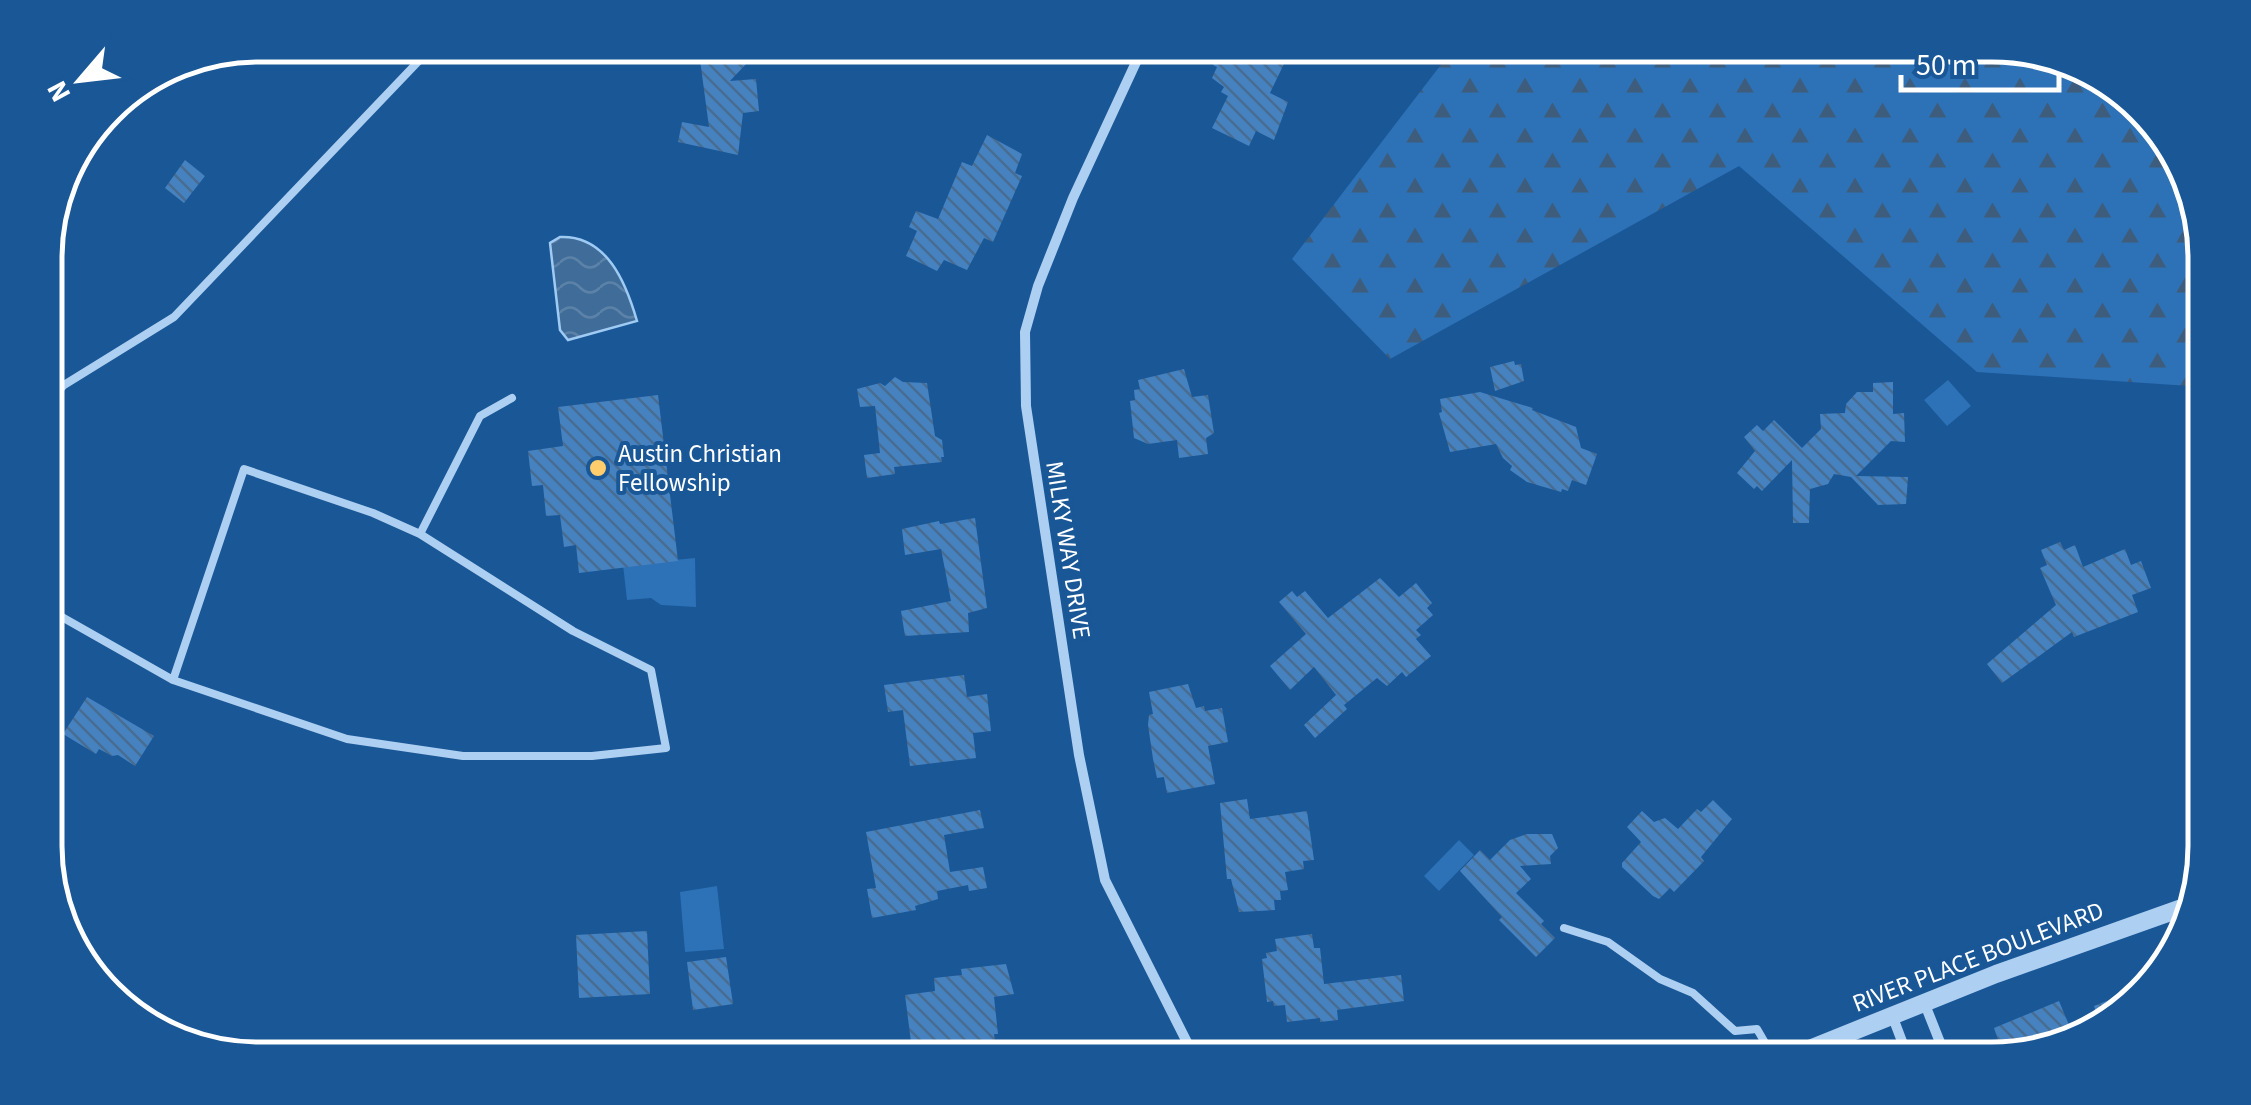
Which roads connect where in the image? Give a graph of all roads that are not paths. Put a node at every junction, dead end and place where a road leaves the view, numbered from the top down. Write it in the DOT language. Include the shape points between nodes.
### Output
graph roads {
  1 [pos="418,62"];
  2 [pos="1136,62"];
  3 [pos="63,387"];
  4 [pos="512,398"];
  5 [pos="420,534"];
  6 [pos="62,617"];
  7 [pos="173,680"];
  8 [pos="2178,909"];
  9 [pos="1564,928"];
  10 [pos="1924,1002"];
  11 [pos="1892,1014"];
  12 [pos="1187,1042"];
  13 [pos="1766,1042"];
  14 [pos="1823,1042"];
  15 [pos="1902,1042"];
  16 [pos="1939,1042"];
  1 -- 3 [label="lane" via="174,318"];
  2 -- 12 [label="street, MILKY WAY DRIVE" via="1038,286 1025,332 1024,374 1079,756 1105,880"];
  4 -- 5 [label="lane" via="480,416"];
  5 -- 7 [label="lane" via="244,469"];
  5 -- 7 [label="lane" via="573,631 651,670 666,748 592,756 464,756 395,748 348,739"];
  6 -- 7 [label="lane"];
  8 -- 10 [label="street, RIVER PLACE BOULEVARD"];
  9 -- 13 [label="lane" via="1608,942 1693,993 1735,1031 1757,1028"];
  10 -- 11 [label="street, RIVER PLACE BOULEVARD"];
  10 -- 16 [label="street"];
  11 -- 14 [label="street, RIVER PLACE BOULEVARD"];
  11 -- 15 [label="street"];
}
